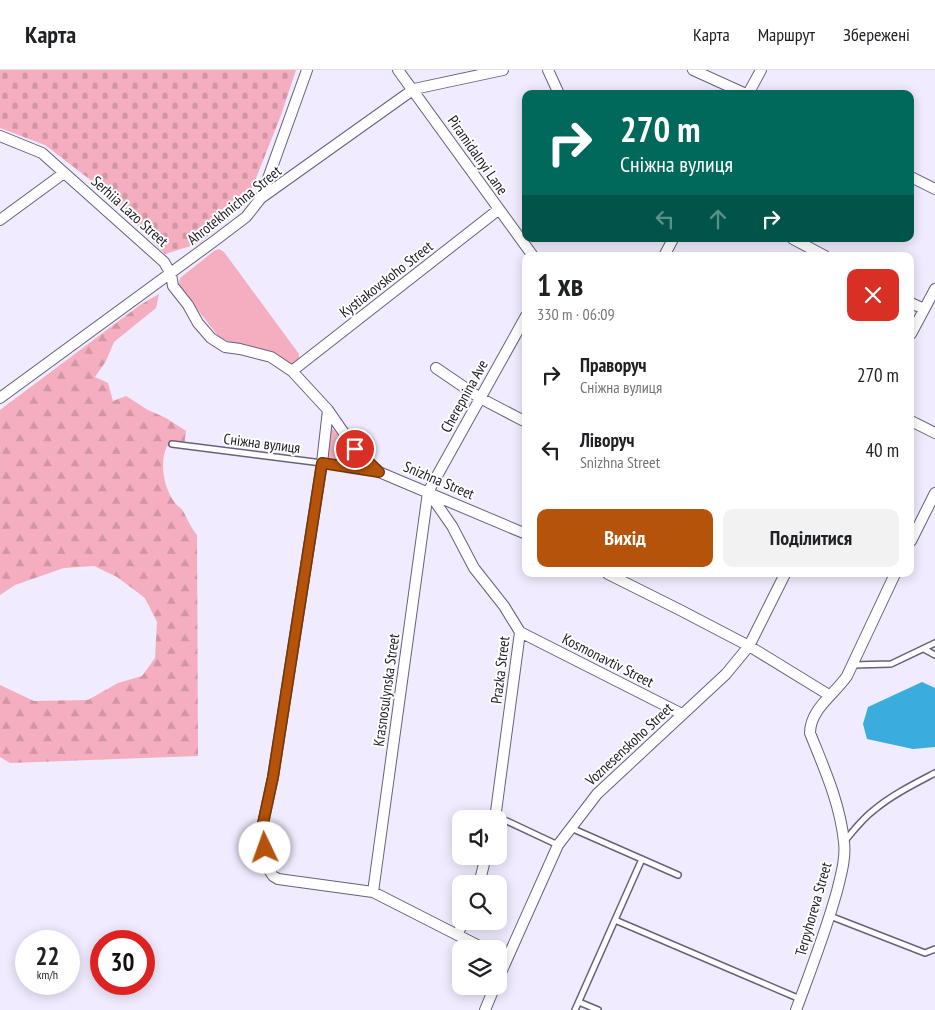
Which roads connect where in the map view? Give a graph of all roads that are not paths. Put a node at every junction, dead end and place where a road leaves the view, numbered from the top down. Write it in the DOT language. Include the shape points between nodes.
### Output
graph roads {
  1 [pos="307,70"];
  2 [pos="398,70"];
  3 [pos="503,70"];
  4 [pos="548,70"];
  5 [pos="693,70"];
  6 [pos="761,70"];
  7 [pos="414,89"];
  8 [pos="557,90"];
  9 [pos="738,90"];
  10 [pos="749,90"];
  11 [pos="0,136"];
  12 [pos="64,173"];
  13 [pos="914,178"];
  14 [pos="935,189"];
  15 [pos="261,198"];
  16 [pos="498,210"];
  17 [pos="0,220"];
  18 [pos="522,242"];
  19 [pos="522,242"];
  20 [pos="799,242"];
  21 [pos="530,252"];
  22 [pos="817,252"];
  23 [pos="171,274"];
  24 [pos="935,289"];
  25 [pos="914,304"];
  26 [pos="924,310"];
  27 [pos="522,325"];
  28 [pos="914,328"];
  29 [pos="436,368"];
  30 [pos="292,371"];
  31 [pos="0,398"];
  32 [pos="480,398"];
  33 [pos="328,410"];
  34 [pos="522,420"];
  35 [pos="914,422"];
  36 [pos="935,433"];
  37 [pos="172,444"];
  38 [pos="322,463"];
  39 [pos="379,472"];
  40 [pos="428,492"];
  41 [pos="935,493"];
  42 [pos="522,532"];
  43 [pos="914,535"];
  44 [pos="614,577"];
  45 [pos="784,577"];
  46 [pos="895,577"];
  47 [pos="520,632"];
  48 [pos="935,643"];
  49 [pos="749,646"];
  50 [pos="924,648"];
  51 [pos="935,654"];
  52 [pos="852,665"];
  53 [pos="829,696"];
  54 [pos="682,714"];
  55 [pos="935,773"];
  56 [pos="496,810"];
  57 [pos="507,822"];
  58 [pos="571,828"];
  59 [pos="844,842"];
  60 [pos="558,845"];
  61 [pos="642,860"];
  62 [pos="678,875"];
  63 [pos="373,892"];
  64 [pos="830,916"];
  65 [pos="615,920"];
  66 [pos="460,930"];
  67 [pos="458,934"];
  68 [pos="469,940"];
  69 [pos="507,948"];
  70 [pos="935,949"];
  71 [pos="491,995"];
  72 [pos="800,999"];
  73 [pos="579,1002"];
  74 [pos="485,1010"];
  75 [pos="576,1010"];
  76 [pos="598,1010"];
  77 [pos="796,1010"];
  1 -- 15 [label="street"];
  2 -- 7 [label="street, Piramidalnyi Lane"];
  3 -- 7 [label="street, Ahrotekhnichna Street"];
  4 -- 8 [label="street"];
  5 -- 9 [label="street"];
  6 -- 10 [label="street"];
  7 -- 15 [label="street, Ahrotekhnichna Street"];
  7 -- 16 [label="street, Piramidalnyi Lane"];
  11 -- 12 [label="street, Serhiia Lazo Street" via="42,153"];
  12 -- 17 [label="street"];
  12 -- 23 [label="street, Serhiia Lazo Street" via="164,262"];
  13 -- 14 [label="street"];
  15 -- 23 [label="street, Ahrotekhnichna Street" via="246,217"];
  16 -- 19 [label="street, Piramidalnyi Lane"];
  16 -- 30 [label="street, Kystiakovskoho Street"];
  18 -- 21 [label="street, Piramidalnyi Lane"];
  20 -- 22 [label="street"];
  23 -- 30 [label="street, Serhiia Lazo Street" via="173,286 211,338 225,347 271,357"];
  23 -- 31 [label="street, Ahrotekhnichna Street"];
  24 -- 26 [label="street"];
  25 -- 26 [label="street"];
  26 -- 28 [label="street"];
  27 -- 32 [label="street, Cherepnina Ave"];
  29 -- 32 [label="street"];
  30 -- 33 [label="street, Snizhna Street"];
  32 -- 34 [label="street"];
  32 -- 40 [label="street, Cherepnina Ave"];
  33 -- 38 [label="street"];
  33 -- 39 [label="street, Snizhna Street" via="355,449"];
  35 -- 36 [label="street"];
  37 -- 38 [label="lane, Сніжна вулиця"];
  38 -- 39 [label="lane, Сніжна вулиця"];
  38 -- 63 [label="street" via="273,777 262,828 267,868 278,879"];
  39 -- 40 [label="street, Snizhna Street"];
  40 -- 42 [label="street, Snizhna Street"];
  40 -- 47 [label="street, Prazka Street" via="452,526 474,568"];
  40 -- 63 [label="street, Krasnosulynska Street"];
  41 -- 43 [label="street"];
  44 -- 49 [label="street"];
  45 -- 49 [label="street, Voznesenskoho Street"];
  46 -- 52 [label="street, Terpyhoreva Street"];
  47 -- 54 [label="street, Kosmonavtiv Street"];
  47 -- 56 [label="street, Prazka Street"];
  48 -- 50 [label="lane"];
  49 -- 53 [label="street"];
  49 -- 54 [label="street, Voznesenskoho Street" via="726,674"];
  50 -- 51 [label="lane"];
  50 -- 52 [label="lane" via="891,664"];
  52 -- 53 [label="street, Terpyhoreva Street" via="842,684"];
  53 -- 59 [label="street, Terpyhoreva Street" via="813,720 810,733 836,799"];
  54 -- 58 [label="street, Voznesenskoho Street" via="597,794"];
  55 -- 59 [label="lane" via="874,809"];
  57 -- 60 [label="lane"];
  58 -- 60 [label="street, Voznesenskoho Street"];
  58 -- 61 [label="lane"];
  59 -- 64 [label="street, Terpyhoreva Street" via="843,866"];
  60 -- 69 [label="street, Voznesenskoho Street"];
  61 -- 62 [label="lane"];
  61 -- 65 [label="lane"];
  63 -- 67 [label="street"];
  64 -- 70 [label="lane" via="925,953"];
  64 -- 72 [label="street, Terpyhoreva Street"];
  65 -- 72 [label="lane"];
  65 -- 73 [label="lane"];
  66 -- 67 [label="street"];
  67 -- 68 [label="street"];
  71 -- 74 [label="street"];
  72 -- 77 [label="street, Terpyhoreva Street"];
  73 -- 75 [label="lane"];
  73 -- 76 [label="lane"];
}
